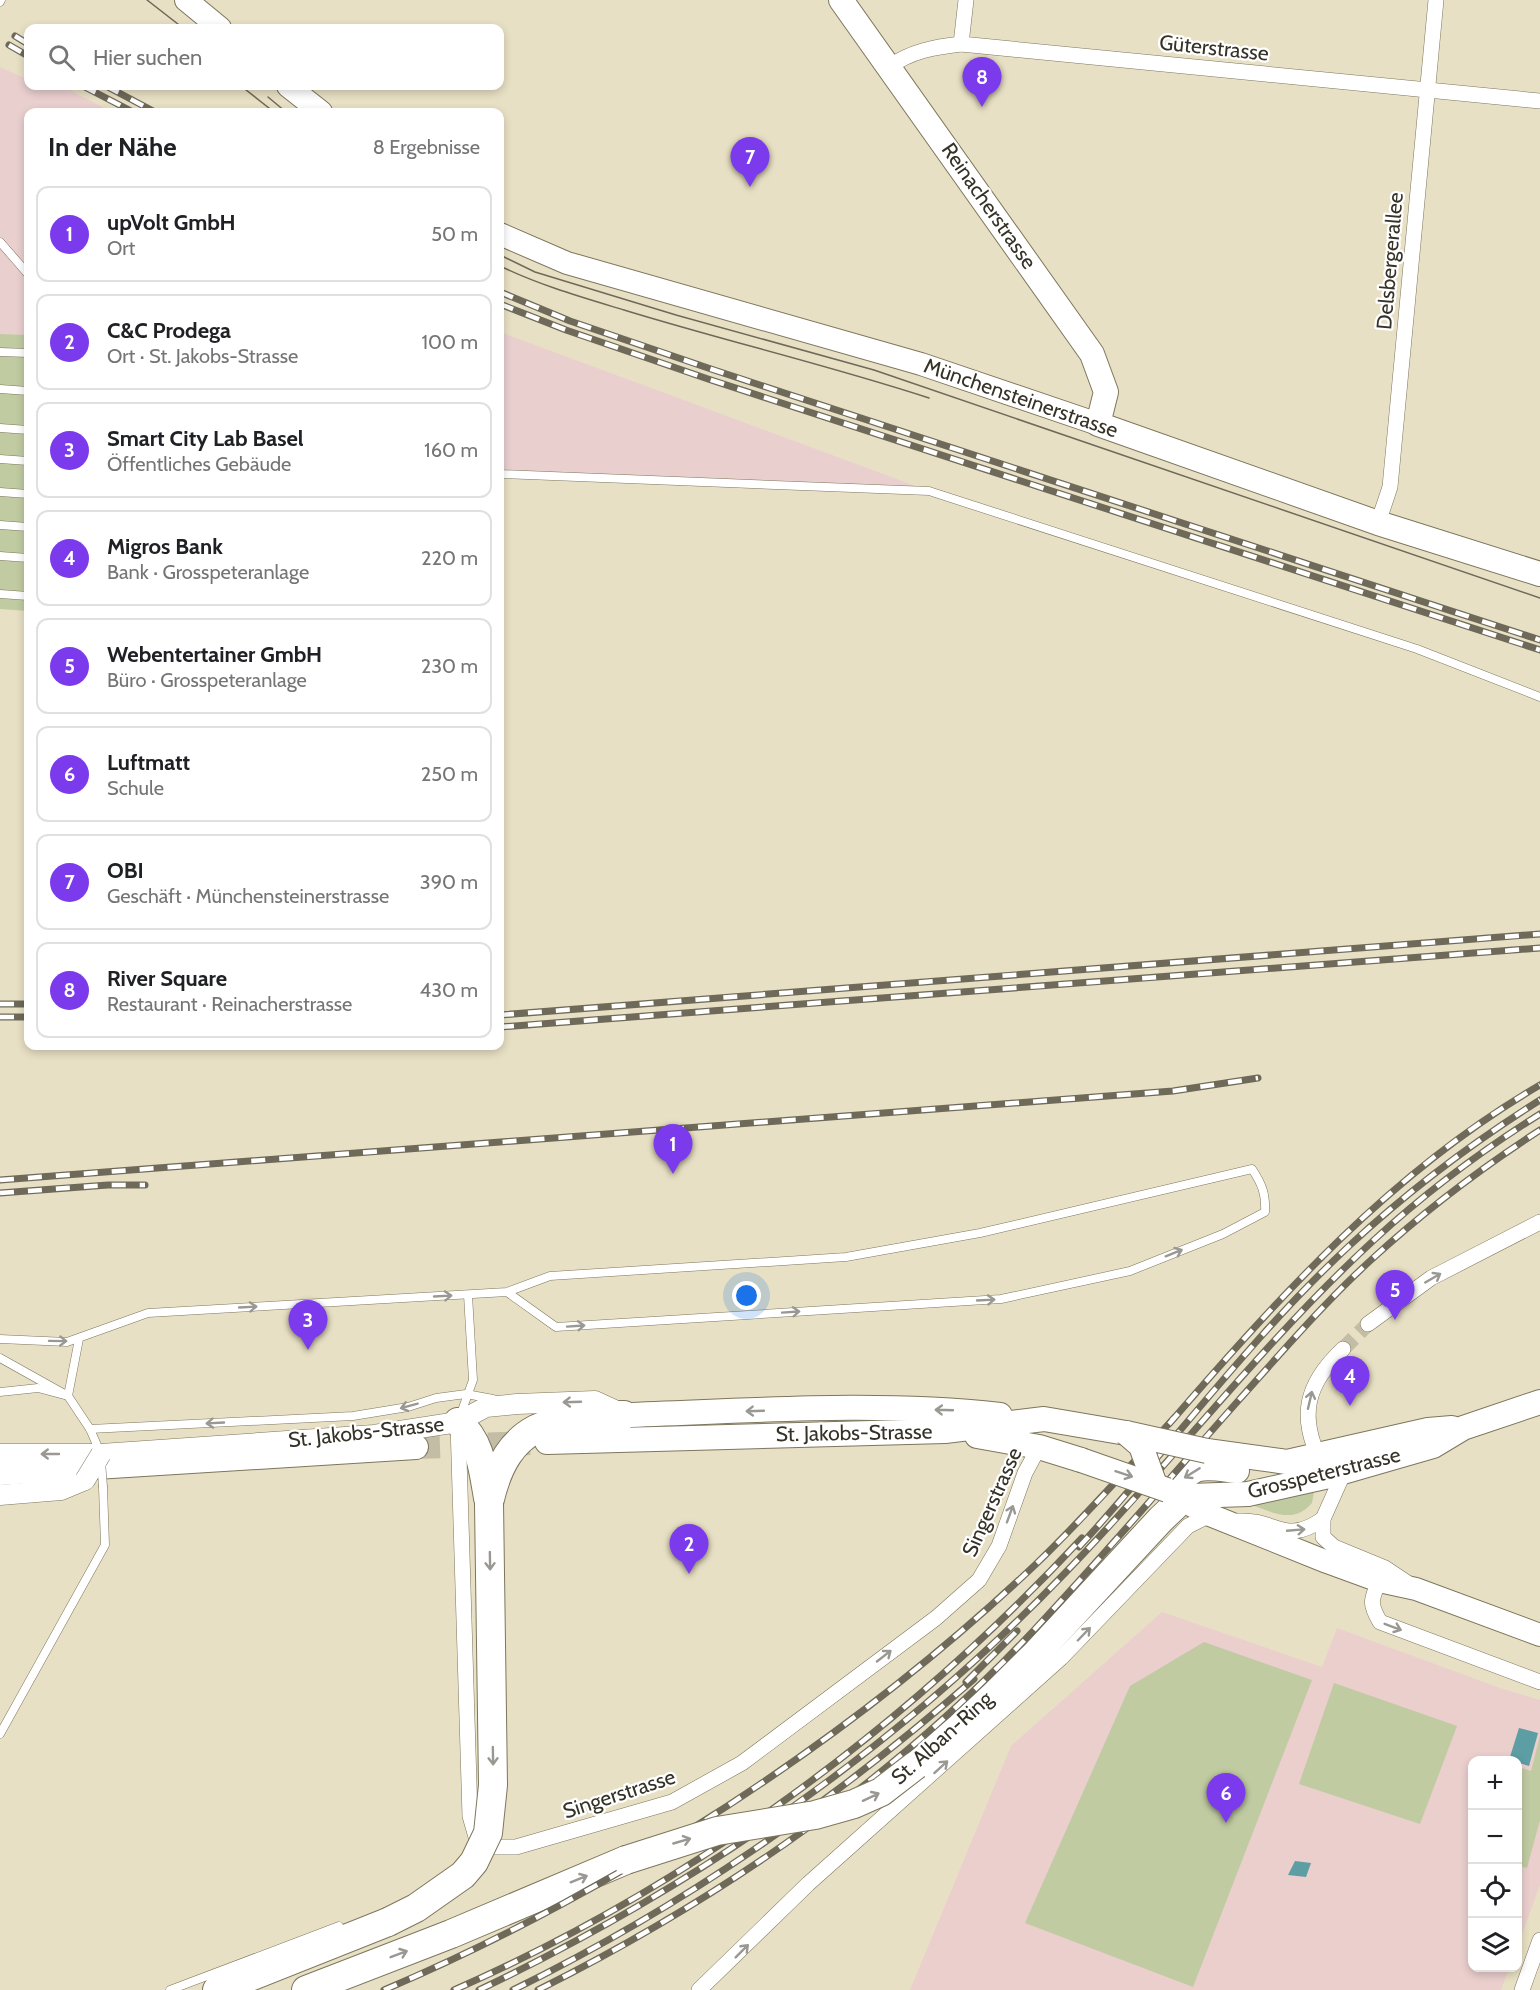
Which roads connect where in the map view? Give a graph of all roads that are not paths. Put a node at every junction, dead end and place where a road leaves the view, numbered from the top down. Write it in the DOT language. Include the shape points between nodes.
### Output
graph roads {
  1 [pos="186,0"];
  2 [pos="841,0"];
  3 [pos="966,0"];
  4 [pos="1436,0"];
  5 [pos="215,24"];
  6 [pos="962,44"];
  7 [pos="889,67"];
  8 [pos="293,90"];
  9 [pos="1428,90"];
  10 [pos="1540,100"];
  11 [pos="316,108"];
  12 [pos="504,236"];
  13 [pos="0,242"];
  14 [pos="24,269"];
  15 [pos="0,352"];
  16 [pos="24,353"];
  17 [pos="0,389"];
  18 [pos="24,391"];
  19 [pos="1098,424"];
  20 [pos="0,428"];
  21 [pos="24,430"];
  22 [pos="0,459"];
  23 [pos="24,461"];
  24 [pos="504,474"];
  25 [pos="0,492"];
  26 [pos="24,494"];
  27 [pos="1378,524"];
  28 [pos="0,525"];
  29 [pos="24,527"];
  30 [pos="0,556"];
  31 [pos="24,558"];
  32 [pos="1540,574"];
  33 [pos="0,594"];
  34 [pos="24,596"];
  35 [pos="1540,697"];
  36 [pos="1540,1222"];
  37 [pos="507,1292"];
  38 [pos="468,1294"];
  39 [pos="1368,1324"];
  40 [pos="0,1339"];
  41 [pos="79,1339"];
  42 [pos="1343,1349"];
  43 [pos="0,1358"];
  44 [pos="0,1392"];
  45 [pos="466,1394"];
  46 [pos="68,1396"];
  47 [pos="1540,1402"];
  48 [pos="517,1404"];
  49 [pos="624,1415"];
  50 [pos="1044,1419"];
  51 [pos="458,1422"];
  52 [pos="90,1429"];
  53 [pos="945,1431"];
  54 [pos="1126,1432"];
  55 [pos="547,1442"];
  56 [pos="416,1447"];
  57 [pos="1039,1447"];
  58 [pos="0,1454"];
  59 [pos="101,1454"];
  60 [pos="1287,1462"];
  61 [pos="0,1473"];
  62 [pos="1331,1474"];
  63 [pos="94,1483"];
  64 [pos="0,1495"];
  65 [pos="1187,1502"];
  66 [pos="489,1503"];
  67 [pos="1323,1519"];
  68 [pos="1379,1581"];
  69 [pos="1416,1589"];
  70 [pos="1094,1591"];
  71 [pos="1540,1635"];
  72 [pos="1540,1682"];
  73 [pos="0,1734"];
  74 [pos="488,1846"];
  75 [pos="415,1896"];
  76 [pos="352,1921"];
  77 [pos="1540,1940"];
  78 [pos="170,1990"];
  79 [pos="217,1990"];
  80 [pos="306,1990"];
  81 [pos="699,1990"];
  82 [pos="1522,1990"];
  1 -- 5 [label="main road"];
  2 -- 7 [label="main road, Reinacherstrasse"];
  3 -- 6 [label="street"];
  4 -- 9 [label="street, Delsbergerallee"];
  6 -- 7 [label="street, Güterstrasse" via="922,50"];
  6 -- 9 [label="street, Güterstrasse"];
  7 -- 19 [label="main road, Reinacherstrasse" via="1092,354 1106,392"];
  8 -- 11 [label="main road"];
  9 -- 10 [label="street, Güterstrasse"];
  9 -- 27 [label="street, Delsbergerallee" via="1390,487"];
  12 -- 19 [label="main road, Münchensteinerstrasse" via="567,263 921,364"];
  13 -- 14 [label="lane"];
  15 -- 16 [label="lane"];
  17 -- 18 [label="lane"];
  19 -- 27 [label="main road, Münchensteinerstrasse"];
  20 -- 21 [label="lane"];
  22 -- 23 [label="lane"];
  24 -- 35 [label="lane" via="928,491 1417,649"];
  25 -- 26 [label="lane"];
  27 -- 32 [label="main road, Münchensteinerstrasse"];
  28 -- 29 [label="lane"];
  30 -- 31 [label="lane"];
  33 -- 34 [label="lane"];
  39 -- 36 [label="street, one-way" via="1431,1278"];
  37 -- 37 [label="lane, one-way" via="556,1327 1001,1299 1130,1271 1223,1234 1265,1212 1266,1198 1252,1169 980,1233 846,1257 550,1276"];
  37 -- 38 [label="lane"];
  41 -- 38 [label="lane, one-way" via="148,1313"];
  38 -- 45 [label="lane" via="473,1380"];
  40 -- 41 [label="lane, one-way"];
  41 -- 46 [label="lane"];
  62 -- 42 [label="street, one-way" via="1306,1419 1310,1396"];
  43 -- 46 [label="lane"];
  44 -- 46 [label="lane" via="39,1388"];
  45 -- 48 [label="lane"];
  45 -- 51 [label="lane"];
  45 -- 52 [label="lane, one-way" via="353,1416"];
  46 -- 52 [label="lane"];
  47 -- 62 [label="main road, Grosspeterstrasse" via="1463,1428 1428,1430"];
  49 -- 48 [label="street, St. Jakobs-Strasse, one-way" via="595,1401"];
  48 -- 51 [label="street, St. Jakobs-Strasse" via="486,1407"];
  50 -- 49 [label="main road, one-way" via="917,1410 814,1409"];
  49 -- 66 [label="highway" via="590,1415 532,1430 504,1458"];
  50 -- 53 [label="main road, St. Jakobs-Strasse"];
  50 -- 54 [label="main road, St. Jakobs-Strasse"];
  51 -- 59 [label="street, St. Jakobs-Strasse" via="374,1435"];
  51 -- 66 [label="highway" via="471,1433 478,1449"];
  51 -- 74 [label="street" via="470,1816 476,1837"];
  52 -- 59 [label="lane"];
  53 -- 55 [label="main road, St. Jakobs-Strasse"];
  53 -- 57 [label="main road, St. Jakobs-Strasse"];
  54 -- 60 [label="main road, Grosspeterstrasse, bridge" via="1207,1451"];
  54 -- 65 [label="main road, bridge" via="1142,1446 1151,1468"];
  56 -- 61 [label="main road, St. Jakobs-Strasse"];
  57 -- 65 [label="main road, St. Jakobs-Strasse, one-way, bridge"];
  74 -- 57 [label="street, Singerstrasse, one-way" via="516,1847 672,1802 742,1763 936,1618 979,1580 999,1546 1025,1473"];
  59 -- 58 [label="street, St. Jakobs-Strasse, one-way"];
  59 -- 63 [label="street, bridge"];
  60 -- 62 [label="main road, Grosspeterstrasse"];
  60 -- 65 [label="main road, Grosspeterstrasse, one-way" via="1267,1474 1202,1467 1184,1476"];
  62 -- 65 [label="main road, Grosspeterstrasse" via="1248,1494 1190,1496"];
  62 -- 67 [label="street"];
  63 -- 64 [label="street"];
  63 -- 73 [label="lane" via="105,1545"];
  65 -- 67 [label="street, St. Jakobs-Strasse, one-way" via="1287,1532 1301,1532"];
  65 -- 68 [label="main road, St. Jakobs-Strasse"];
  65 -- 70 [label="highway"];
  65 -- 70 [label="highway" via="1148,1510"];
  81 -- 65 [label="street, St. Alban-Ring, one-way" via="808,1884 1061,1658 1188,1526"];
  66 -- 79 [label="highway, one-way, bridge" via="493,1785 491,1819 482,1848 463,1875 416,1908 354,1937"];
  67 -- 69 [label="street, St. Jakobs-Strasse" via="1323,1537 1334,1547 1385,1568"];
  68 -- 69 [label="main road, St. Jakobs-Strasse"];
  68 -- 72 [label="street, one-way" via="1372,1607 1380,1622"];
  69 -- 71 [label="main road, St. Jakobs-Strasse"];
  80 -- 70 [label="highway, one-way, bridge" via="493,1917 574,1880 675,1843 717,1831 837,1809 881,1792 987,1701"];
  74 -- 75 [label="lane" via="477,1864"];
  76 -- 78 [label="lane"];
  77 -- 82 [label="street"];
}
